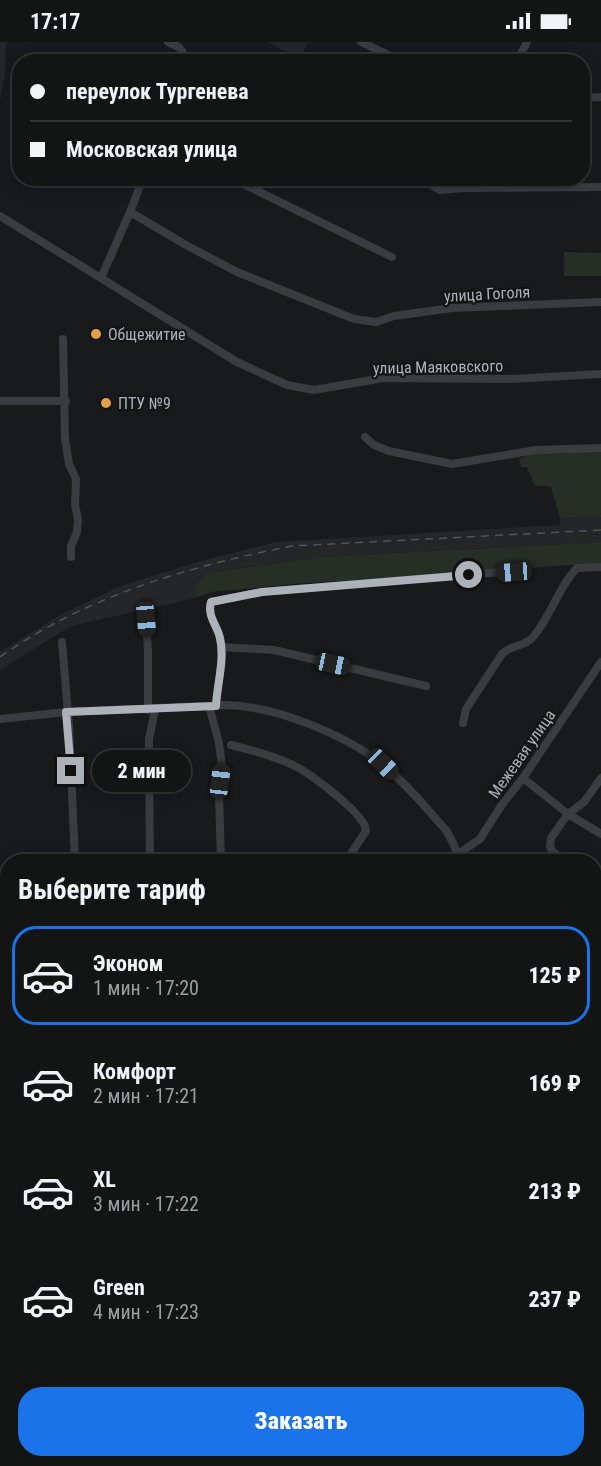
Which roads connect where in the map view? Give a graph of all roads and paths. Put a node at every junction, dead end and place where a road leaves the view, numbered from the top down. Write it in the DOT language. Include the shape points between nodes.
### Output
graph roads {
  1 [pos="168,42"];
  2 [pos="361,42"];
  3 [pos="184,54"];
  4 [pos="386,54"];
  5 [pos="140,186"];
  6 [pos="248,186"];
  7 [pos="433,186"];
  8 [pos="453,186"];
  9 [pos="601,187"];
  10 [pos="452,189"];
  11 [pos="130,212"];
  12 [pos="0,216"];
  13 [pos="392,256"];
  14 [pos="101,278"];
  15 [pos="601,302"];
  16 [pos="63,339"];
  17 [pos="601,374"];
  18 [pos="0,401"];
  19 [pos="66,401"];
  20 [pos="365,437"];
  21 [pos="601,448"];
  22 [pos="71,557"];
  23 [pos="601,567"];
  24 [pos="514,572"];
  25 [pos="146,619"];
  26 [pos="62,642"];
  27 [pos="221,647"];
  28 [pos="601,662"];
  29 [pos="426,686"];
  30 [pos="212,706"];
  31 [pos="152,710"];
  32 [pos="66,712"];
  33 [pos="0,718"];
  34 [pos="463,723"];
  35 [pos="231,745"];
  36 [pos="523,778"];
  37 [pos="601,778"];
  38 [pos="568,814"];
  39 [pos="601,834"];
  40 [pos="75,854"];
  41 [pos="150,854"];
  42 [pos="221,854"];
  43 [pos="351,854"];
  44 [pos="457,854"];
  45 [pos="463,854"];
  46 [pos="556,854"];
  1 -- 3 [label="street"];
  2 -- 4 [label="street"];
  5 -- 11 [label="street"];
  6 -- 13 [label="street"];
  7 -- 10 [label="street"];
  8 -- 10 [label="street"];
  9 -- 10 [label="street"];
  11 -- 14 [label="street"];
  11 -- 15 [label="street, улица Гоголя" via="237,272 354,319 376,322 452,308"];
  12 -- 14 [label="street, улица Маяковского"];
  14 -- 17 [label="street, улица Маяковского" via="237,362 287,385 314,390 383,378 511,379"];
  16 -- 19 [label="street"];
  18 -- 19 [label="street"];
  19 -- 22 [label="street" via="65,439 76,480 78,520"];
  20 -- 21 [label="street" via="389,451 452,464 536,450"];
  23 -- 34 [label="street" via="577,567 535,636 502,654 466,709"];
  24 -- 27 [label="street" via="262,592 211,602 211,616"];
  25 -- 31 [label="street"];
  26 -- 32 [label="street"];
  27 -- 29 [label="street" via="274,650"];
  27 -- 30 [label="street"];
  28 -- 36 [label="street, Межевая улица"];
  30 -- 31 [label="street"];
  30 -- 42 [label="street" via="222,766"];
  30 -- 44 [label="street" via="236,705 266,711 321,728 349,742 383,764 416,797 446,830"];
  31 -- 32 [label="street"];
  31 -- 41 [label="street"];
  32 -- 33 [label="street"];
  32 -- 40 [label="street"];
  35 -- 43 [label="street" via="294,765 357,814 366,824 366,831"];
  36 -- 38 [label="street"];
  36 -- 45 [label="street, Межевая улица" via="480,839"];
  37 -- 38 [label="street" via="584,802"];
  38 -- 39 [label="street"];
  38 -- 46 [label="street" via="550,843"];
}
